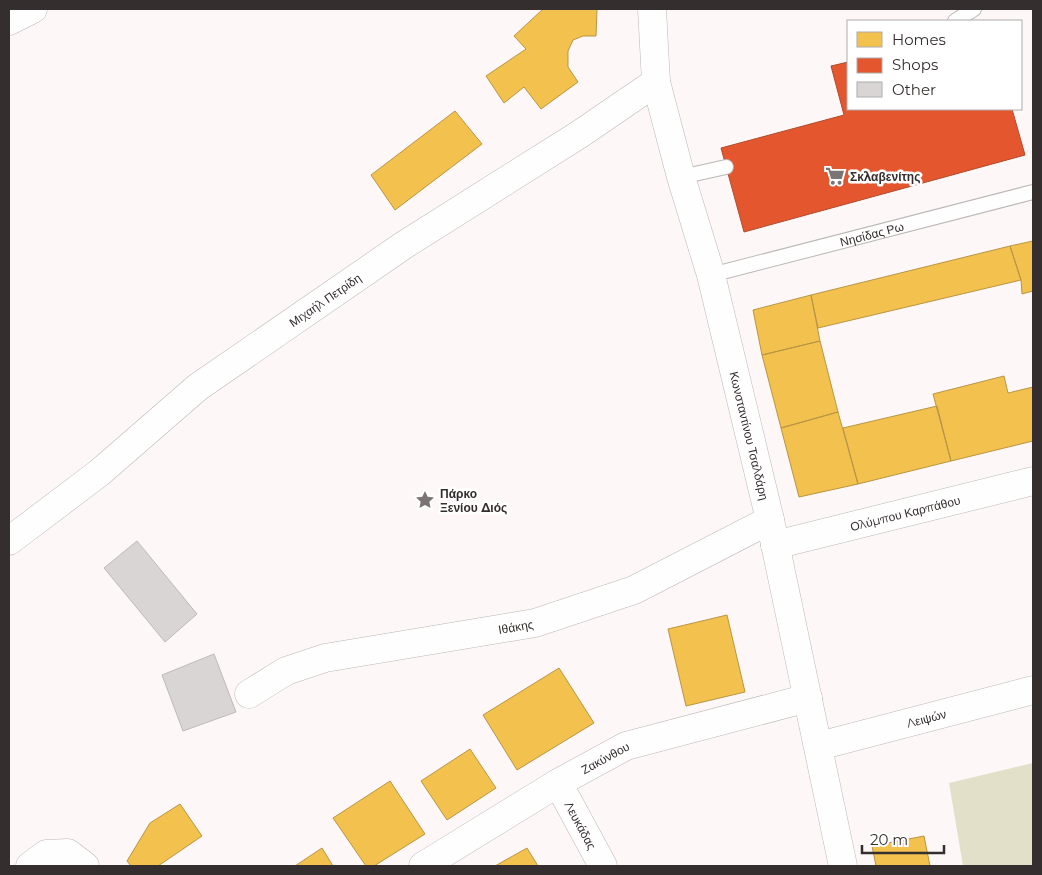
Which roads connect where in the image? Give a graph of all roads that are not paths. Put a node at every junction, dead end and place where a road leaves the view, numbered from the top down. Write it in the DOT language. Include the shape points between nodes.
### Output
graph roads {
  1 [pos="34,9"];
  2 [pos="652,9"];
  3 [pos="974,9"];
  4 [pos="957,20"];
  5 [pos="9,21"];
  6 [pos="656,82"];
  7 [pos="726,167"];
  8 [pos="681,177"];
  9 [pos="1033,192"];
  10 [pos="711,275"];
  11 [pos="1033,481"];
  12 [pos="773,533"];
  13 [pos="9,541"];
  14 [pos="1033,690"];
  15 [pos="249,694"];
  16 [pos="808,698"];
  17 [pos="819,746"];
  18 [pos="558,783"];
  19 [pos="30,866"];
  20 [pos="85,866"];
  21 [pos="423,866"];
  22 [pos="603,866"];
  23 [pos="844,866"];
  1 -- 5 [label="street"];
  2 -- 6 [label="street, Κωνσταντίνου Τσαλδάρη"];
  3 -- 4 [label="lane"];
  6 -- 8 [label="street, Κωνσταντίνου Τσαλδάρη"];
  6 -- 13 [label="street, Μιχαήλ Πετρίδη" via="404,245 198,387 99,473"];
  7 -- 8 [label="lane"];
  8 -- 10 [label="street, Κωνσταντίνου Τσαλδάρη"];
  9 -- 10 [label="lane, Νησίδας Ρω"];
  10 -- 12 [label="street, Κωνσταντίνου Τσαλδάρη"];
  11 -- 12 [label="street, Ολύμπου Καρπάθου"];
  12 -- 15 [label="street, Ιθάκης" via="634,590 535,623 326,658 286,671"];
  12 -- 16 [label="street, Κωνσταντίνου Τσαλδάρη"];
  14 -- 17 [label="street, Λειψών"];
  16 -- 17 [label="street, Κωνσταντίνου Τσαλδάρη"];
  16 -- 18 [label="street, Ζακύνθου" via="626,746"];
  17 -- 23 [label="street, Κωνσταντίνου Τσαλδάρη"];
  18 -- 21 [label="street, Ζακύνθου"];
  18 -- 22 [label="street, Λευκάδας"];
  19 -- 20 [label="street" via="46,854 68,853"];
}
